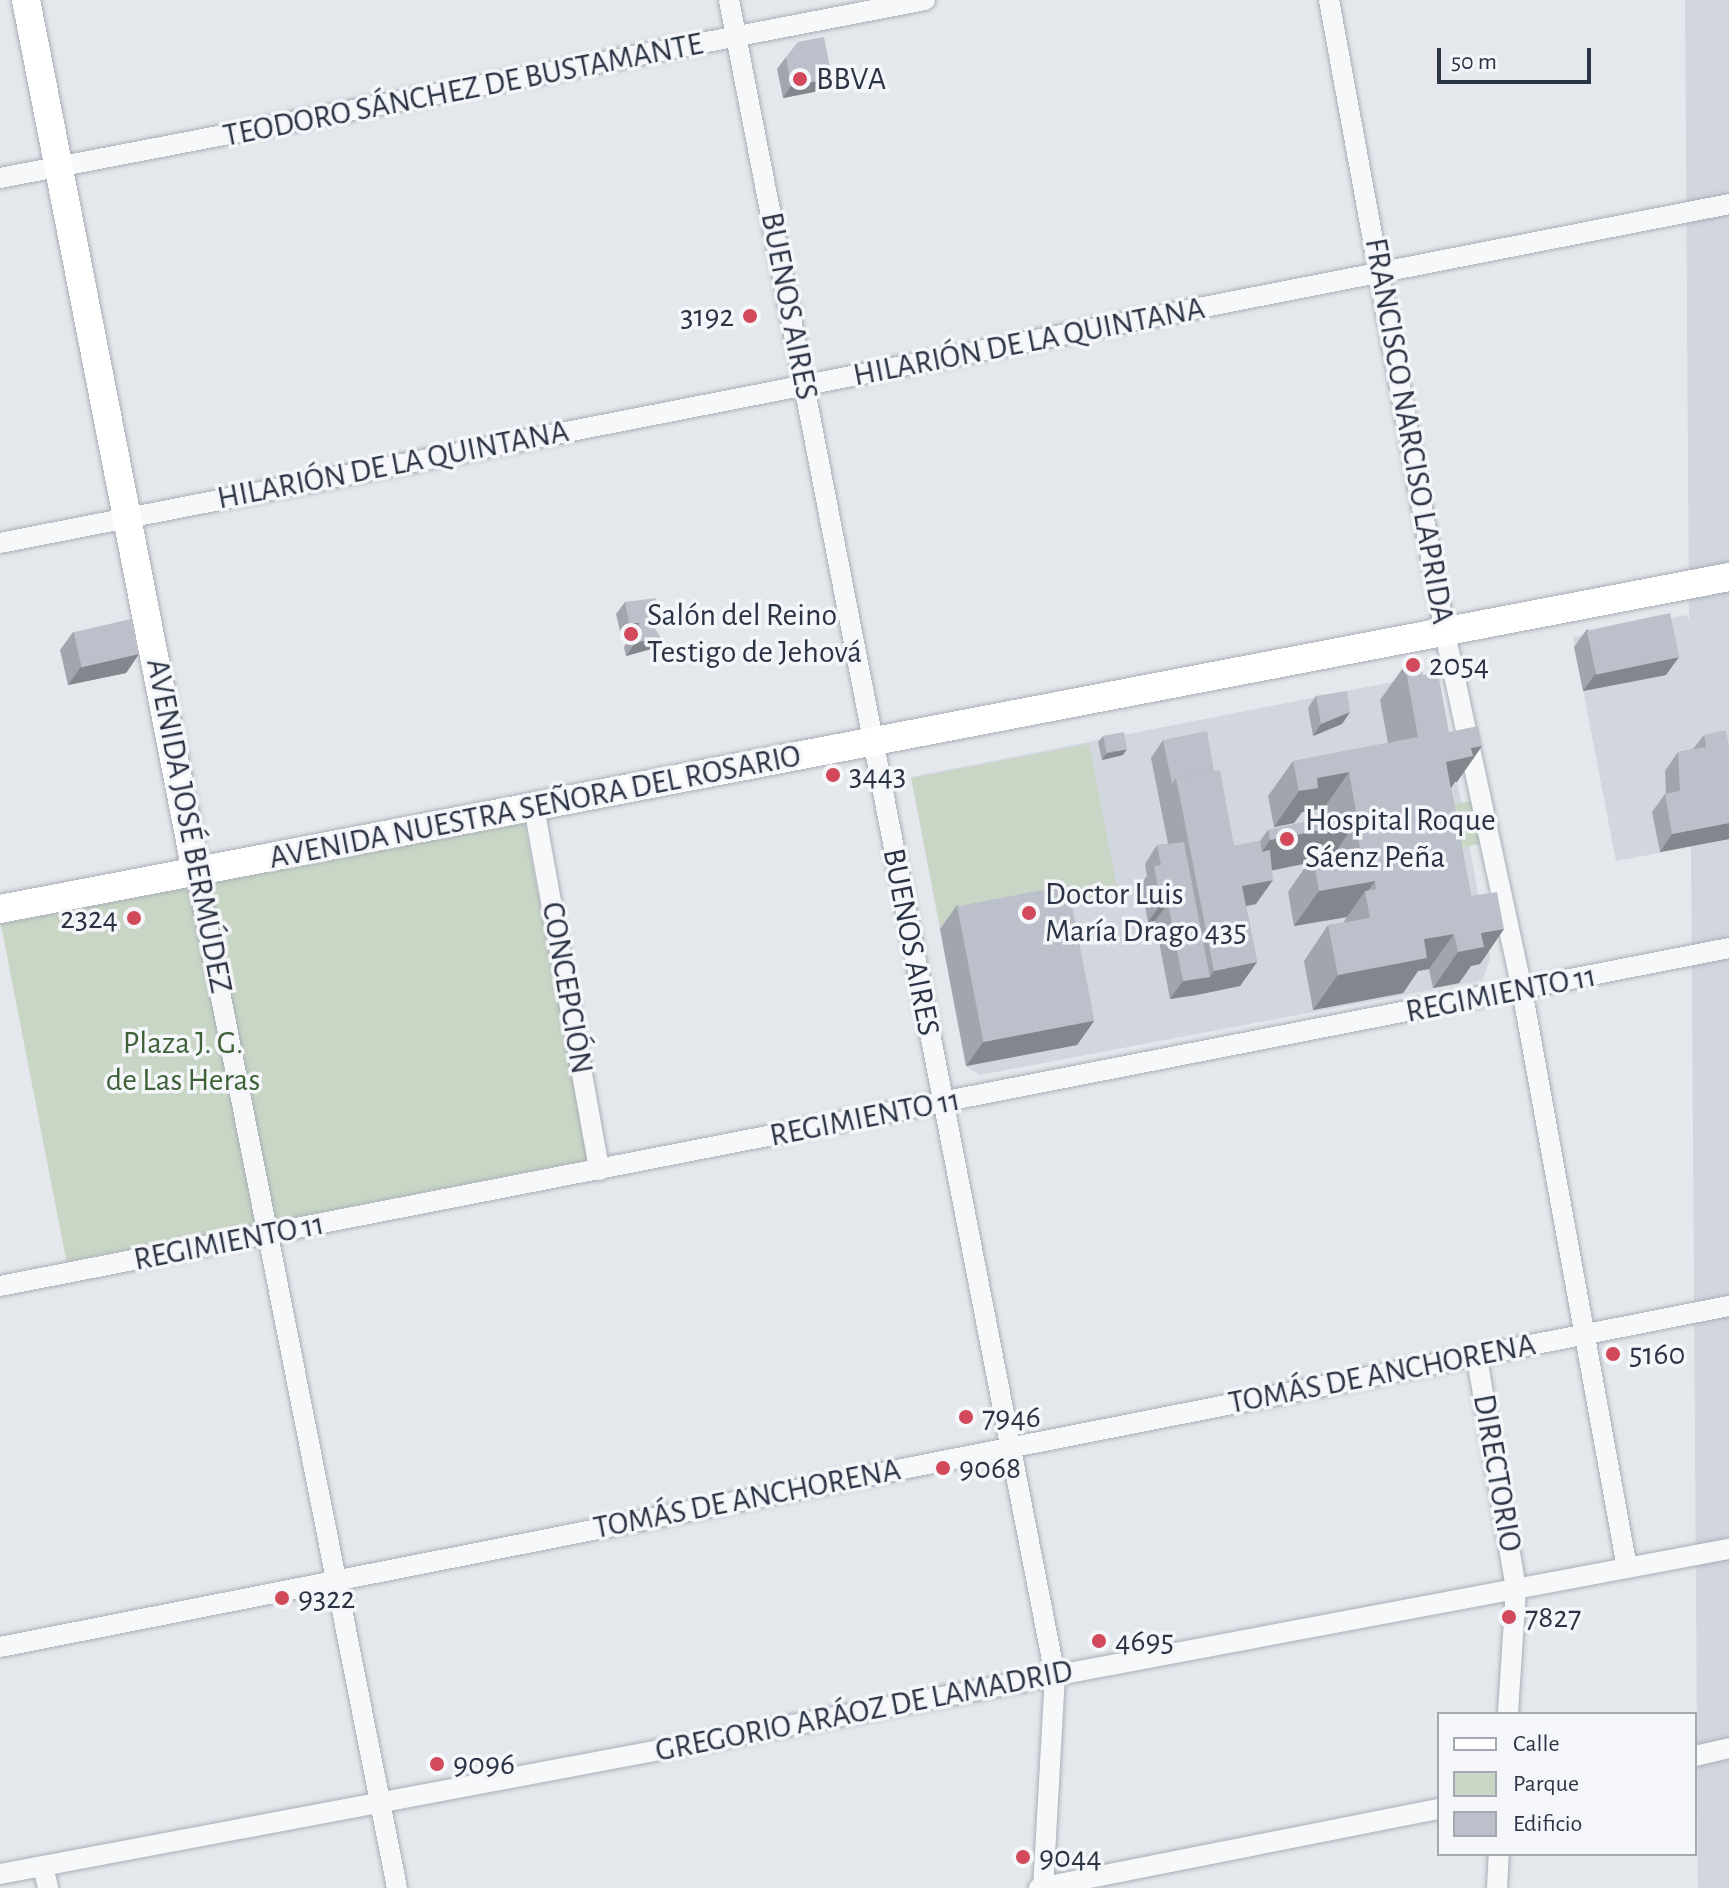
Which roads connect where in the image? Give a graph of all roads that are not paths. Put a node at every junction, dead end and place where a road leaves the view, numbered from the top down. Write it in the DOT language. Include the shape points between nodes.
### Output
graph roads {
  1 [pos="26,0"];
  2 [pos="729,0"];
  3 [pos="925,0"];
  4 [pos="1329,0"];
  5 [pos="736,37"];
  6 [pos="61,166"];
  7 [pos="0,178"];
  8 [pos="1729,204"];
  9 [pos="1380,276"];
  10 [pos="805,384"];
  11 [pos="130,517"];
  12 [pos="0,543"];
  13 [pos="1729,577"];
  14 [pos="1445,633"];
  15 [pos="873,742"];
  16 [pos="534,807"];
  17 [pos="196,871"];
  18 [pos="0,909"];
  19 [pos="1729,948"];
  20 [pos="1522,990"];
  21 [pos="942,1103"];
  22 [pos="599,1170"];
  23 [pos="268,1234"];
  24 [pos="0,1286"];
  25 [pos="1729,1306"];
  26 [pos="1586,1333"];
  27 [pos="1477,1358"];
  28 [pos="1011,1447"];
  29 [pos="1729,1549"];
  30 [pos="1627,1568"];
  31 [pos="336,1580"];
  32 [pos="1516,1589"];
  33 [pos="0,1647"];
  34 [pos="1055,1675"];
  35 [pos="1508,1712"];
  36 [pos="1729,1748"];
  37 [pos="1697,1756"];
  38 [pos="380,1801"];
  39 [pos="1437,1809"];
  40 [pos="1499,1856"];
  41 [pos="43,1866"];
  42 [pos="0,1874"];
  43 [pos="48,1888"];
  44 [pos="397,1888"];
  45 [pos="1042,1888"];
  46 [pos="1497,1888"];
  1 -- 6 [label="street, AVENIDA JOSÉ BERMÚDEZ"];
  2 -- 5 [label="street, BUENOS AIRES"];
  3 -- 5 [label="street, TEODORO SÁNCHEZ DE BUSTAMANTE"];
  4 -- 9 [label="street, FRANCISCO NARCISO LAPRIDA"];
  5 -- 6 [label="street, TEODORO SÁNCHEZ DE BUSTAMANTE"];
  5 -- 10 [label="street, BUENOS AIRES"];
  6 -- 7 [label="street, TEODORO SÁNCHEZ DE BUSTAMANTE"];
  6 -- 11 [label="street, AVENIDA JOSÉ BERMÚDEZ"];
  8 -- 9 [label="street, HILARIÓN DE LA QUINTANA"];
  9 -- 10 [label="street, HILARIÓN DE LA QUINTANA"];
  9 -- 14 [label="street, FRANCISCO NARCISO LAPRIDA"];
  10 -- 11 [label="street, HILARIÓN DE LA QUINTANA"];
  10 -- 15 [label="street, BUENOS AIRES"];
  11 -- 12 [label="street, HILARIÓN DE LA QUINTANA"];
  11 -- 17 [label="street, AVENIDA JOSÉ BERMÚDEZ"];
  13 -- 14 [label="street, AVENIDA NUESTRA SEÑORA DEL ROSARIO"];
  14 -- 15 [label="street, AVENIDA NUESTRA SEÑORA DEL ROSARIO"];
  14 -- 20 [label="street, FRANCISCO NARCISO LAPRIDA"];
  15 -- 16 [label="street, AVENIDA NUESTRA SEÑORA DEL ROSARIO"];
  15 -- 21 [label="street, BUENOS AIRES"];
  16 -- 17 [label="street, AVENIDA NUESTRA SEÑORA DEL ROSARIO"];
  16 -- 22 [label="street, CONCEPCIÓN"];
  17 -- 18 [label="street, AVENIDA NUESTRA SEÑORA DEL ROSARIO"];
  17 -- 23 [label="street, AVENIDA JOSÉ BERMÚDEZ"];
  19 -- 20 [label="street, REGIMIENTO 11"];
  20 -- 21 [label="street, REGIMIENTO 11"];
  20 -- 26 [label="street, FRANCISCO NARCISO LAPRIDA"];
  21 -- 22 [label="street, REGIMIENTO 11"];
  21 -- 28 [label="street, BUENOS AIRES"];
  22 -- 23 [label="street, REGIMIENTO 11"];
  23 -- 24 [label="street, REGIMIENTO 11"];
  23 -- 31 [label="street, AVENIDA JOSÉ BERMÚDEZ"];
  25 -- 26 [label="street, TOMÁS DE ANCHORENA"];
  26 -- 27 [label="street, TOMÁS DE ANCHORENA"];
  26 -- 30 [label="street, FRANCISCO NARCISO LAPRIDA"];
  27 -- 28 [label="street, TOMÁS DE ANCHORENA"];
  27 -- 32 [label="street, DIRECTORIO"];
  28 -- 31 [label="street, TOMÁS DE ANCHORENA"];
  28 -- 34 [label="street, BUENOS AIRES"];
  29 -- 30 [label="street, GREGORIO ARÁOZ DE LAMADRID"];
  30 -- 32 [label="street, GREGORIO ARÁOZ DE LAMADRID"];
  31 -- 33 [label="street, TOMÁS DE ANCHORENA"];
  31 -- 38 [label="street, AVENIDA JOSÉ BERMÚDEZ"];
  32 -- 34 [label="street, GREGORIO ARÁOZ DE LAMADRID"];
  32 -- 35 [label="street"];
  34 -- 38 [label="street, GREGORIO ARÁOZ DE LAMADRID"];
  34 -- 45 [label="street, BUENOS AIRES"];
  36 -- 37 [label="street"];
  38 -- 41 [label="street, GREGORIO ARÁOZ DE LAMADRID"];
  38 -- 44 [label="street, AVENIDA JOSÉ BERMÚDEZ"];
  39 -- 45 [label="street"];
  40 -- 46 [label="street"];
  41 -- 42 [label="street, GREGORIO ARÁOZ DE LAMADRID"];
  41 -- 43 [label="street"];
}
